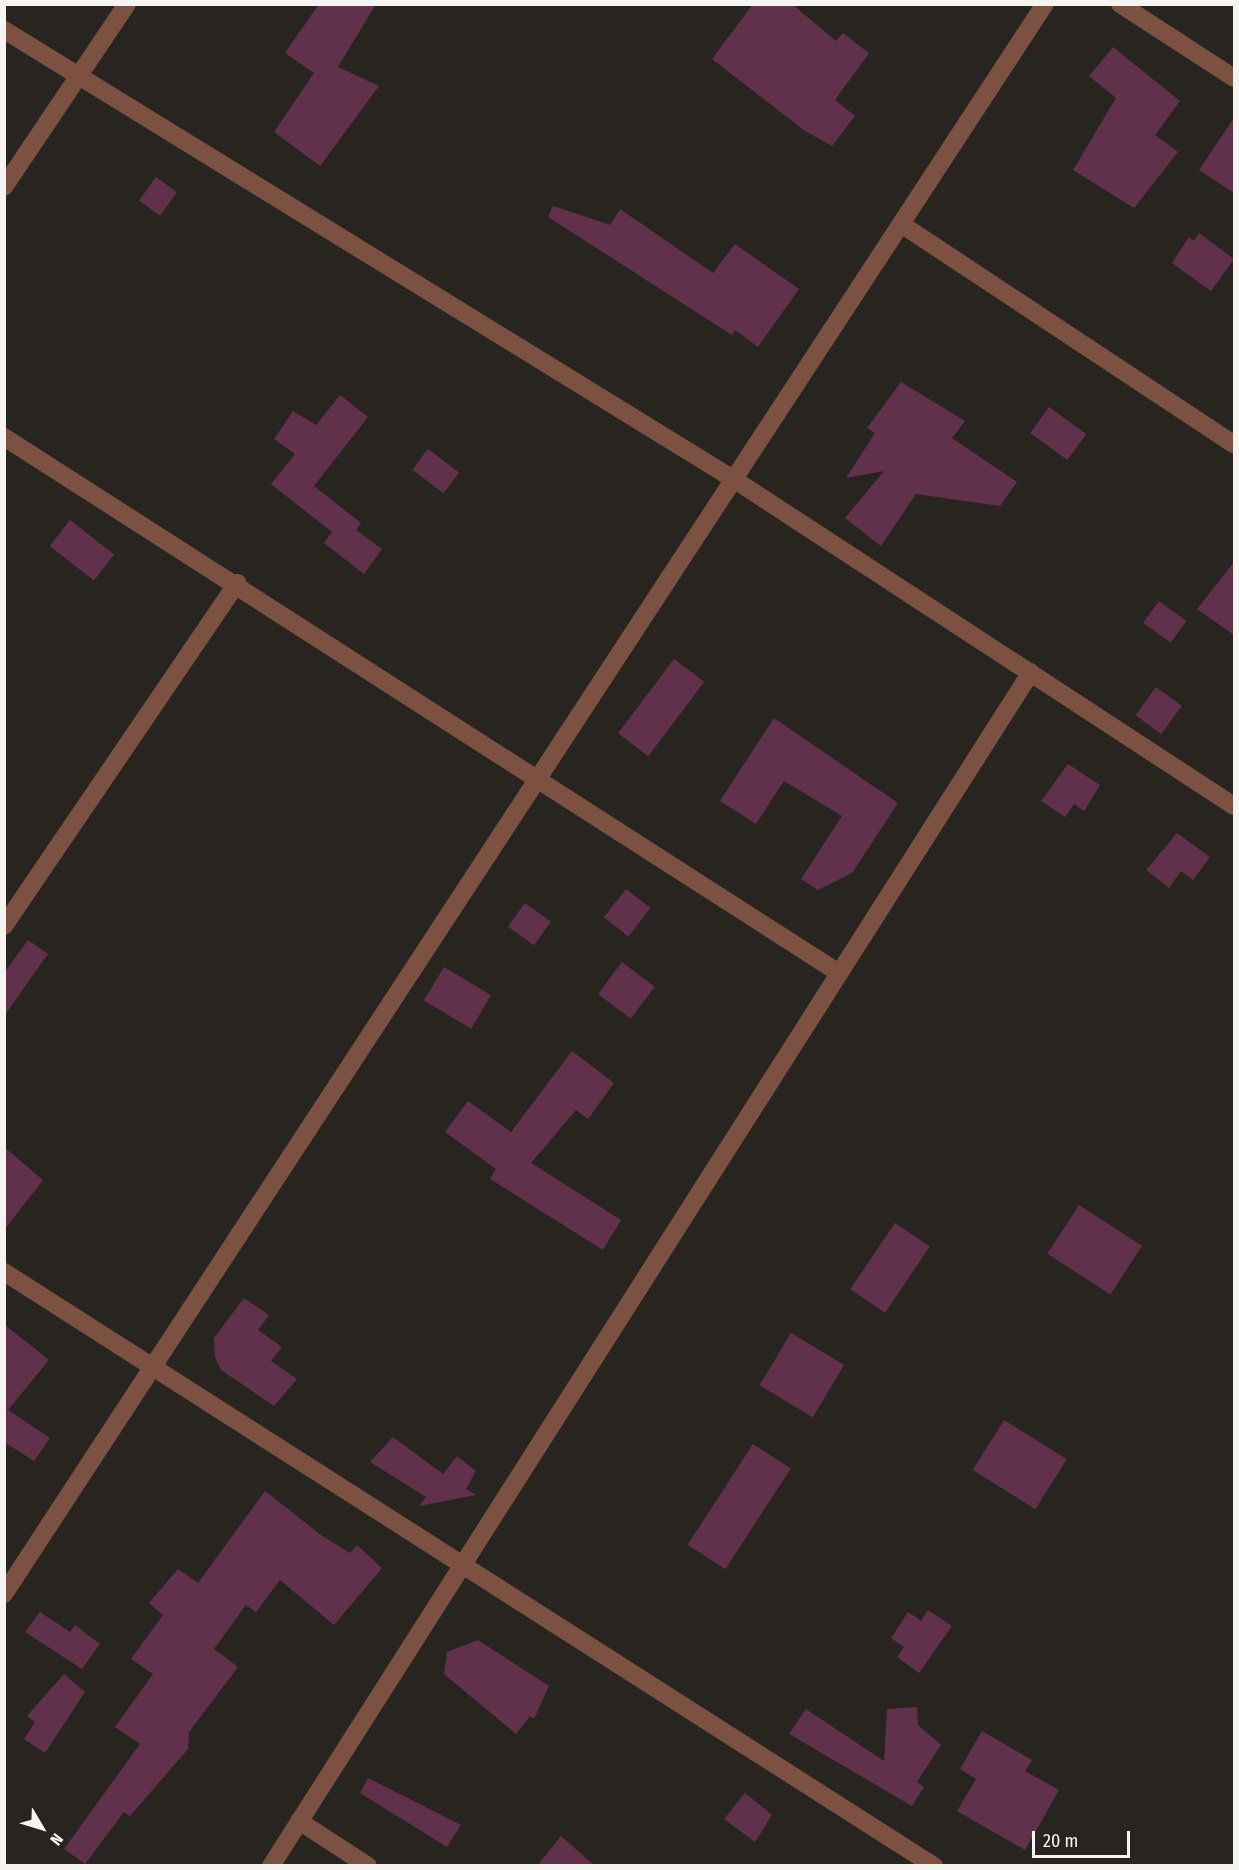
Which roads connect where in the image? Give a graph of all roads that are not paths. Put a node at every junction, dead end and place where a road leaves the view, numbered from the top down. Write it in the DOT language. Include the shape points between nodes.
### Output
graph roads {
  1 [pos="127,4"];
  2 [pos="1045,4"];
  3 [pos="1120,4"];
  4 [pos="4,30"];
  5 [pos="1234,78"];
  6 [pos="77,79"];
  7 [pos="4,187"];
  8 [pos="901,224"];
  9 [pos="4,437"];
  10 [pos="1234,444"];
  11 [pos="735,480"];
  12 [pos="237,583"];
  13 [pos="1031,672"];
  14 [pos="537,780"];
  15 [pos="1234,806"];
  16 [pos="4,926"];
  17 [pos="839,973"];
  18 [pos="4,1272"];
  19 [pos="153,1367"];
  20 [pos="465,1562"];
  21 [pos="4,1594"];
  22 [pos="299,1821"];
  23 [pos="271,1866"];
  24 [pos="369,1866"];
  25 [pos="934,1866"];
  1 -- 6 [label="street"];
  2 -- 8 [label="street"];
  3 -- 5 [label="street"];
  4 -- 6 [label="street"];
  6 -- 7 [label="street"];
  6 -- 11 [label="street"];
  8 -- 10 [label="street"];
  8 -- 11 [label="street"];
  9 -- 12 [label="street"];
  11 -- 13 [label="street"];
  11 -- 14 [label="street"];
  12 -- 14 [label="street"];
  12 -- 16 [label="street"];
  13 -- 15 [label="street"];
  13 -- 17 [label="street"];
  14 -- 17 [label="street"];
  14 -- 19 [label="street"];
  17 -- 20 [label="street"];
  18 -- 19 [label="street"];
  19 -- 20 [label="street"];
  19 -- 21 [label="street"];
  20 -- 22 [label="street"];
  20 -- 25 [label="street"];
  22 -- 23 [label="street"];
  22 -- 24 [label="street"];
}
